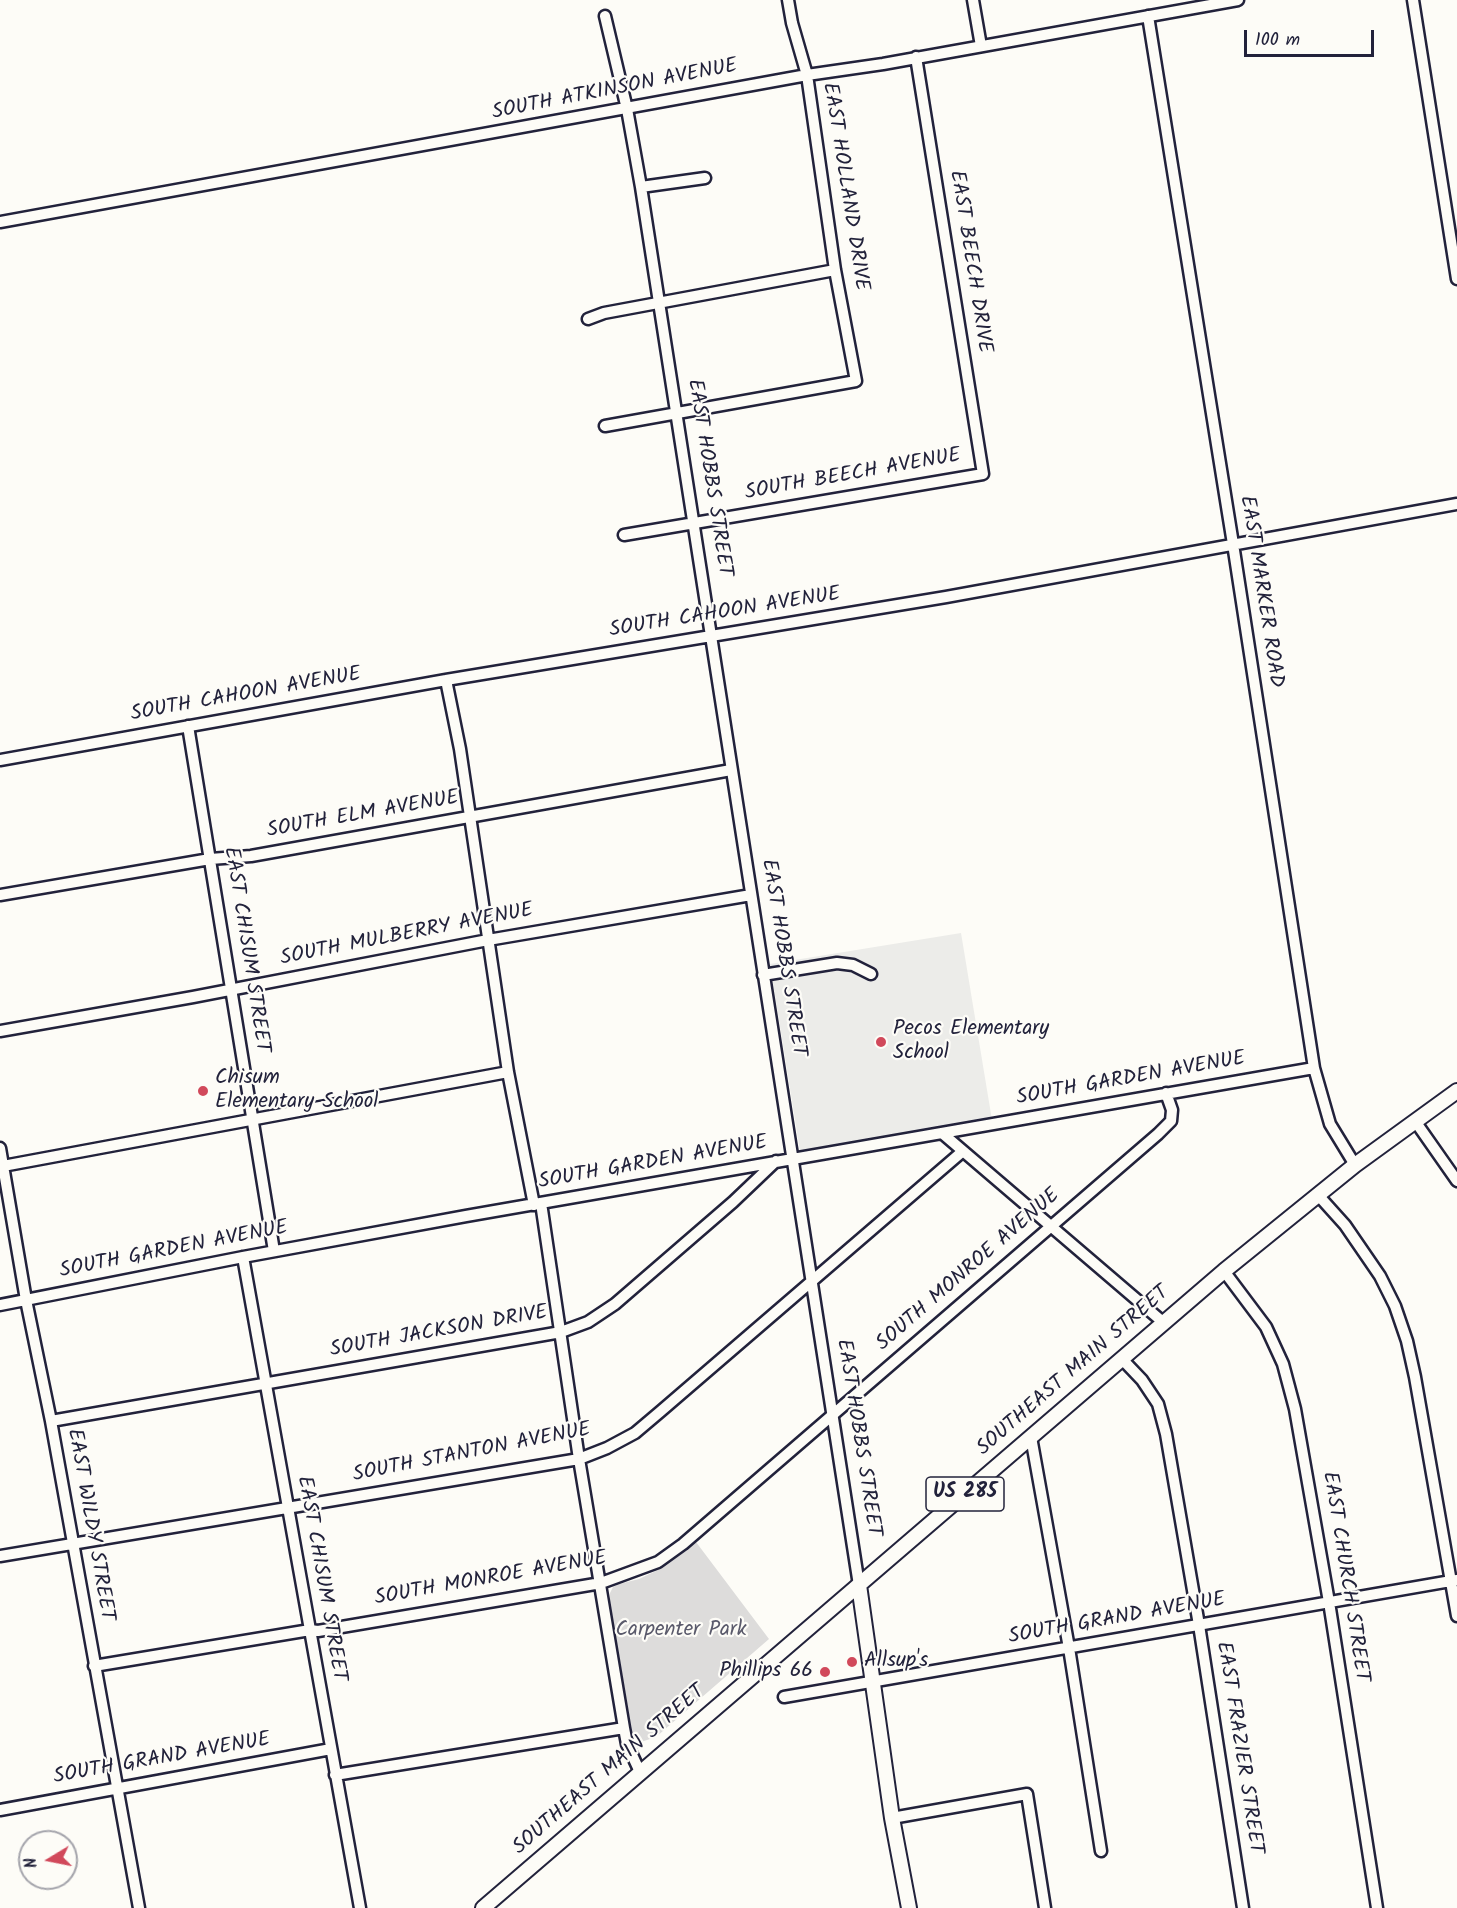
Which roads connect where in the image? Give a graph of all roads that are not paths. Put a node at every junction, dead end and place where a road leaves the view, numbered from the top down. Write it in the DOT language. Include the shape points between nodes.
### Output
graph roads {
  1 [pos="788,0"];
  2 [pos="973,0"];
  3 [pos="1238,0"];
  4 [pos="1413,0"];
  5 [pos="605,16"];
  6 [pos="1148,16"];
  7 [pos="981,46"];
  8 [pos="916,57"];
  9 [pos="807,75"];
  10 [pos="627,109"];
  11 [pos="705,178"];
  12 [pos="641,187"];
  13 [pos="0,222"];
  14 [pos="836,270"];
  15 [pos="1457,279"];
  16 [pos="659,304"];
  17 [pos="588,319"];
  18 [pos="675,414"];
  19 [pos="605,426"];
  20 [pos="983,474"];
  21 [pos="1457,504"];
  22 [pos="693,523"];
  23 [pos="624,535"];
  24 [pos="1233,544"];
  25 [pos="711,636"];
  26 [pos="446,680"];
  27 [pos="188,726"];
  28 [pos="0,760"];
  29 [pos="731,770"];
  30 [pos="470,817"];
  31 [pos="210,859"];
  32 [pos="0,895"];
  33 [pos="751,895"];
  34 [pos="488,940"];
  35 [pos="871,974"];
  36 [pos="764,975"];
  37 [pos="232,989"];
  38 [pos="0,1031"];
  39 [pos="1314,1068"];
  40 [pos="508,1072"];
  41 [pos="1457,1091"];
  42 [pos="1166,1093"];
  43 [pos="253,1120"];
  44 [pos="1415,1121"];
  45 [pos="942,1133"];
  46 [pos="0,1148"];
  47 [pos="960,1154"];
  48 [pos="793,1158"];
  49 [pos="776,1161"];
  50 [pos="3,1166"];
  51 [pos="1355,1166"];
  52 [pos="1457,1181"];
  53 [pos="1318,1195"];
  54 [pos="538,1204"];
  55 [pos="1051,1226"];
  56 [pos="274,1251"];
  57 [pos="243,1257"];
  58 [pos="1224,1271"];
  59 [pos="813,1282"];
  60 [pos="26,1300"];
  61 [pos="0,1305"];
  62 [pos="1164,1323"];
  63 [pos="561,1332"];
  64 [pos="1122,1359"];
  65 [pos="266,1383"];
  66 [pos="833,1414"];
  67 [pos="51,1421"];
  68 [pos="1031,1437"];
  69 [pos="579,1459"];
  70 [pos="288,1507"];
  71 [pos="73,1544"];
  72 [pos="0,1556"];
  73 [pos="1454,1580"];
  74 [pos="601,1583"];
  75 [pos="859,1585"];
  76 [pos="1329,1602"];
  77 [pos="1457,1616"];
  78 [pos="1199,1625"];
  79 [pos="309,1630"];
  80 [pos="1069,1648"];
  81 [pos="94,1665"];
  82 [pos="872,1683"];
  83 [pos="784,1697"];
  84 [pos="624,1728"];
  85 [pos="331,1749"];
  86 [pos="640,1773"];
  87 [pos="335,1775"];
  88 [pos="117,1789"];
  89 [pos="0,1810"];
  90 [pos="892,1818"];
  91 [pos="1101,1851"];
  92 [pos="139,1908"];
  93 [pos="360,1908"];
  94 [pos="483,1908"];
  95 [pos="909,1908"];
  96 [pos="1046,1908"];
  97 [pos="1243,1908"];
  98 [pos="1377,1908"];
  1 -- 9 [label="street, EAST HOLLAND DRIVE"];
  2 -- 7 [label="street"];
  3 -- 6 [label="street, SOUTH ATKINSON AVENUE"];
  4 -- 15 [label="street"];
  5 -- 10 [label="street, EAST HOBBS STREET"];
  6 -- 7 [label="street, SOUTH ATKINSON AVENUE"];
  6 -- 24 [label="street, EAST MARKER ROAD"];
  7 -- 8 [label="street, SOUTH ATKINSON AVENUE"];
  8 -- 9 [label="street, SOUTH ATKINSON AVENUE"];
  8 -- 20 [label="street, EAST BEECH DRIVE"];
  9 -- 10 [label="street, SOUTH ATKINSON AVENUE"];
  9 -- 14 [label="street, EAST HOLLAND DRIVE"];
  10 -- 12 [label="street, EAST HOBBS STREET"];
  10 -- 13 [label="street, SOUTH ATKINSON AVENUE"];
  11 -- 12 [label="street"];
  12 -- 16 [label="street, EAST HOBBS STREET"];
  14 -- 16 [label="street"];
  14 -- 18 [label="street, EAST HOLLAND DRIVE" via="856,381"];
  16 -- 17 [label="street"];
  16 -- 18 [label="street, EAST HOBBS STREET"];
  18 -- 19 [label="street"];
  18 -- 22 [label="street, EAST HOBBS STREET"];
  20 -- 22 [label="street, SOUTH BEECH AVENUE"];
  21 -- 24 [label="street, SOUTH CAHOON AVENUE"];
  22 -- 23 [label="street, SOUTH BEECH AVENUE"];
  22 -- 25 [label="street, EAST HOBBS STREET"];
  24 -- 25 [label="street, SOUTH CAHOON AVENUE"];
  24 -- 39 [label="street, EAST MARKER ROAD"];
  25 -- 26 [label="street, SOUTH CAHOON AVENUE"];
  25 -- 29 [label="street, EAST HOBBS STREET"];
  26 -- 27 [label="street, SOUTH CAHOON AVENUE"];
  26 -- 30 [label="street"];
  27 -- 28 [label="street, SOUTH CAHOON AVENUE"];
  27 -- 31 [label="street, EAST CHISUM STREET"];
  29 -- 30 [label="street, SOUTH ELM AVENUE"];
  29 -- 33 [label="street, EAST HOBBS STREET"];
  30 -- 31 [label="street, SOUTH ELM AVENUE" via="251,856"];
  30 -- 34 [label="street"];
  31 -- 32 [label="street, SOUTH ELM AVENUE"];
  31 -- 37 [label="street, EAST CHISUM STREET"];
  33 -- 34 [label="street, SOUTH MULBERRY AVENUE"];
  33 -- 36 [label="street, EAST HOBBS STREET"];
  34 -- 37 [label="street, SOUTH MULBERRY AVENUE"];
  34 -- 40 [label="street"];
  35 -- 36 [label="street" via="853,965 837,963"];
  36 -- 48 [label="street, EAST HOBBS STREET"];
  37 -- 38 [label="street, SOUTH MULBERRY AVENUE"];
  37 -- 43 [label="street, EAST CHISUM STREET"];
  39 -- 42 [label="street, SOUTH GARDEN AVENUE"];
  39 -- 51 [label="street, EAST MARKER ROAD" via="1330,1124"];
  40 -- 43 [label="street"];
  40 -- 54 [label="street"];
  41 -- 44 [label="main road, SOUTHEAST MAIN STREET / US 285"];
  42 -- 45 [label="street, SOUTH GARDEN AVENUE"];
  42 -- 55 [label="street, SOUTH MONROE AVENUE" via="1172,1110 1171,1122"];
  43 -- 50 [label="street"];
  43 -- 56 [label="street, EAST CHISUM STREET"];
  44 -- 51 [label="main road, SOUTHEAST MAIN STREET / US 285"];
  44 -- 52 [label="street"];
  45 -- 47 [label="street"];
  45 -- 48 [label="street, SOUTH GARDEN AVENUE"];
  46 -- 50 [label="street, EAST WILDY STREET"];
  47 -- 55 [label="street"];
  47 -- 59 [label="street, SOUTH STANTON AVENUE"];
  48 -- 49 [label="street, SOUTH GARDEN AVENUE"];
  48 -- 59 [label="street, EAST HOBBS STREET"];
  49 -- 54 [label="street, SOUTH GARDEN AVENUE"];
  49 -- 63 [label="street, SOUTH JACKSON DRIVE" via="615,1304 588,1322"];
  50 -- 60 [label="street, EAST WILDY STREET"];
  51 -- 53 [label="main road, SOUTHEAST MAIN STREET / US 285"];
  53 -- 58 [label="main road, SOUTHEAST MAIN STREET / US 285"];
  53 -- 73 [label="street" via="1364,1249 1404,1332"];
  54 -- 56 [label="street, SOUTH GARDEN AVENUE"];
  54 -- 63 [label="street"];
  55 -- 62 [label="street"];
  55 -- 66 [label="street, SOUTH MONROE AVENUE"];
  56 -- 57 [label="street, SOUTH GARDEN AVENUE"];
  57 -- 60 [label="street, SOUTH GARDEN AVENUE"];
  57 -- 65 [label="street, EAST CHISUM STREET"];
  58 -- 62 [label="main road, SOUTHEAST MAIN STREET / US 285"];
  58 -- 76 [label="street, EAST CHURCH STREET" via="1266,1327 1283,1364 1295,1409"];
  59 -- 66 [label="street, EAST HOBBS STREET"];
  59 -- 69 [label="street, SOUTH STANTON AVENUE" via="635,1433"];
  60 -- 61 [label="street, SOUTH GARDEN AVENUE"];
  60 -- 67 [label="street, EAST WILDY STREET"];
  62 -- 64 [label="main road, SOUTHEAST MAIN STREET / US 285"];
  63 -- 65 [label="street, SOUTH JACKSON DRIVE"];
  63 -- 69 [label="street"];
  64 -- 68 [label="main road, SOUTHEAST MAIN STREET / US 285"];
  64 -- 78 [label="street, EAST FRAZIER STREET" via="1158,1404"];
  65 -- 67 [label="street, SOUTH JACKSON DRIVE"];
  65 -- 70 [label="street, EAST CHISUM STREET"];
  66 -- 74 [label="street, SOUTH MONROE AVENUE" via="658,1562"];
  66 -- 75 [label="street, EAST HOBBS STREET"];
  67 -- 71 [label="street, EAST WILDY STREET"];
  68 -- 75 [label="main road, SOUTHEAST MAIN STREET / US 285"];
  68 -- 80 [label="street"];
  69 -- 70 [label="street, SOUTH STANTON AVENUE"];
  69 -- 74 [label="street"];
  70 -- 71 [label="street, SOUTH STANTON AVENUE"];
  70 -- 79 [label="street, EAST CHISUM STREET"];
  71 -- 72 [label="street, SOUTH STANTON AVENUE"];
  71 -- 81 [label="street, EAST WILDY STREET"];
  73 -- 76 [label="street, SOUTH GRAND AVENUE"];
  73 -- 77 [label="street"];
  74 -- 79 [label="street, SOUTH MONROE AVENUE"];
  74 -- 84 [label="street"];
  75 -- 82 [label="main road, EAST HOBBS STREET"];
  75 -- 86 [label="main road, SOUTHEAST MAIN STREET / US 285"];
  76 -- 78 [label="street, SOUTH GRAND AVENUE"];
  76 -- 98 [label="street, EAST CHURCH STREET"];
  78 -- 80 [label="street, SOUTH GRAND AVENUE"];
  78 -- 97 [label="street, EAST FRAZIER STREET"];
  79 -- 81 [label="street, SOUTH MONROE AVENUE"];
  79 -- 85 [label="street, EAST CHISUM STREET"];
  80 -- 82 [label="street, SOUTH GRAND AVENUE"];
  80 -- 91 [label="street"];
  81 -- 88 [label="street, EAST WILDY STREET"];
  82 -- 83 [label="street, SOUTH GRAND AVENUE"];
  82 -- 90 [label="main road, EAST HOBBS STREET"];
  84 -- 86 [label="street"];
  84 -- 87 [label="street"];
  85 -- 87 [label="street, EAST CHISUM STREET"];
  85 -- 88 [label="street, SOUTH GRAND AVENUE"];
  86 -- 94 [label="main road, SOUTHEAST MAIN STREET / US 285"];
  87 -- 93 [label="street, EAST CHISUM STREET"];
  88 -- 89 [label="street, SOUTH GRAND AVENUE"];
  88 -- 92 [label="street, EAST WILDY STREET"];
  90 -- 95 [label="main road, EAST HOBBS STREET"];
  90 -- 96 [label="street" via="1027,1794"];
}
